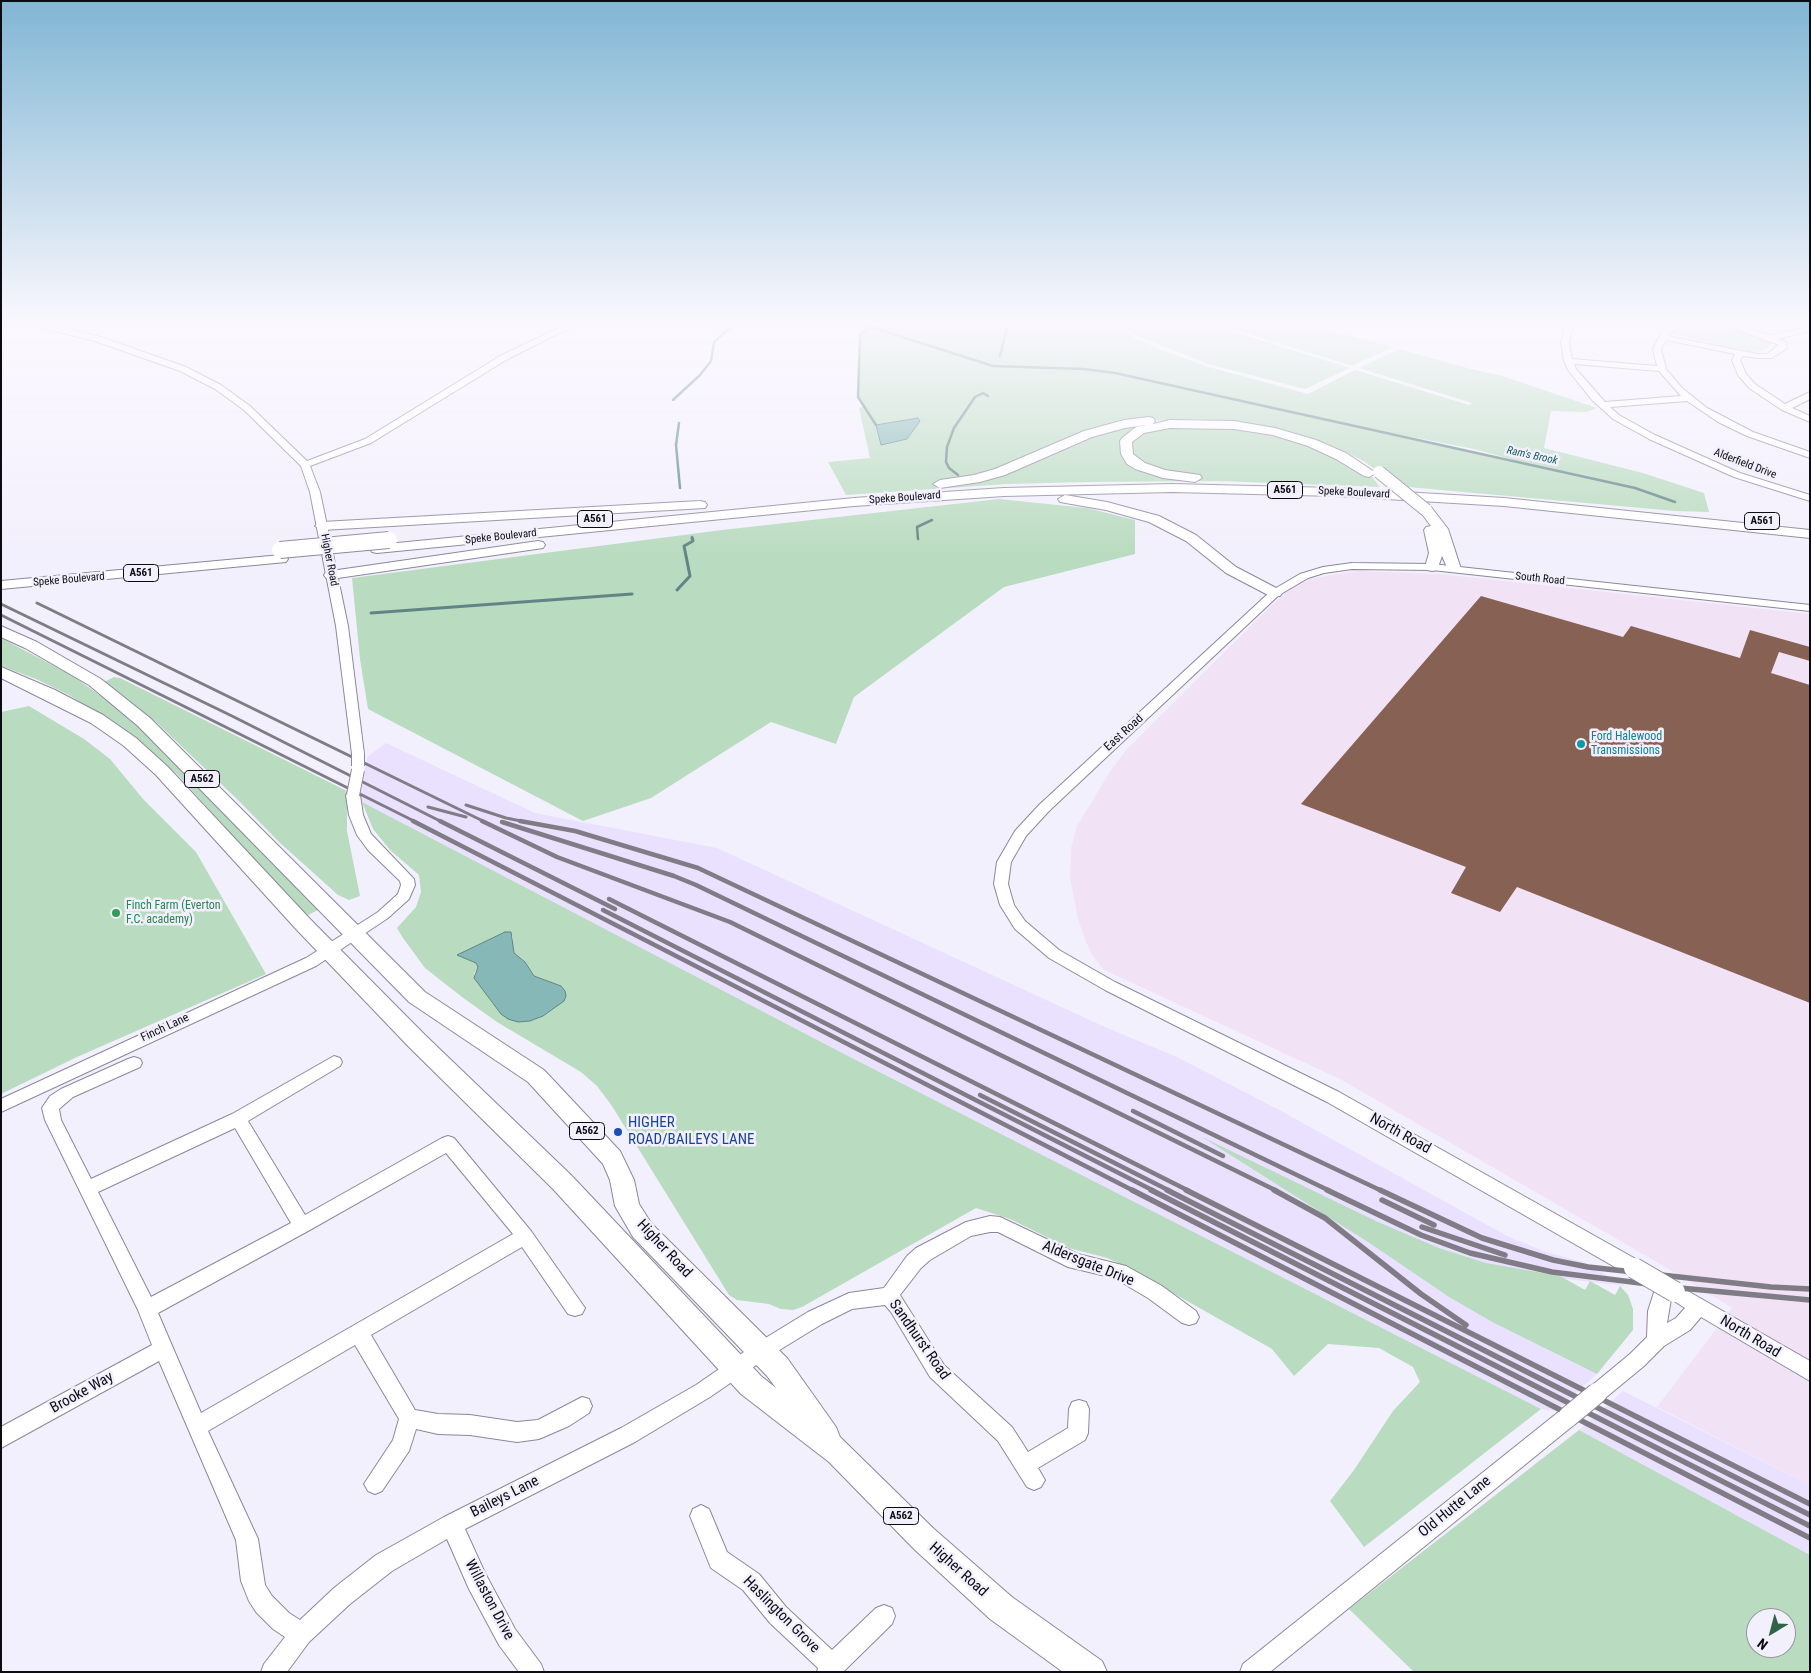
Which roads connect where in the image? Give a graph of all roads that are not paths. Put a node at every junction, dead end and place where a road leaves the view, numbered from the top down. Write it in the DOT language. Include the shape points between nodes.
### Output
graph roads {
  1 [pos="237,401"];
  2 [pos="432,401"];
  3 [pos="1599,401"];
  4 [pos="1652,401"];
  5 [pos="1693,401"];
  6 [pos="1775,401"];
  7 [pos="1798,401"];
  8 [pos="1604,405"];
  9 [pos="1785,408"];
  10 [pos="1810,419"];
  11 [pos="1810,455"];
  12 [pos="304,465"];
  13 [pos="1374,472"];
  14 [pos="1380,487"];
  15 [pos="892,491"];
  16 [pos="1810,498"];
  17 [pos="802,499"];
  18 [pos="854,502"];
  19 [pos="789,508"];
  20 [pos="1420,510"];
  21 [pos="322,526"];
  22 [pos="1810,526"];
  23 [pos="1810,534"];
  24 [pos="383,544"];
  25 [pos="281,555"];
  26 [pos="1432,567"];
  27 [pos="1454,569"];
  28 [pos="331,575"];
  29 [pos="1,577"];
  30 [pos="1,585"];
  31 [pos="1275,593"];
  32 [pos="1810,608"];
  33 [pos="1,631"];
  34 [pos="1,672"];
  35 [pos="1002,891"];
  36 [pos="355,934"];
  37 [pos="329,951"];
  38 [pos="134,1062"];
  39 [pos="334,1062"];
  40 [pos="1,1106"];
  41 [pos="238,1119"];
  42 [pos="88,1189"];
  43 [pos="302,1226"];
  44 [pos="525,1236"];
  45 [pos="1668,1290"];
  46 [pos="889,1296"];
  47 [pos="1699,1306"];
  48 [pos="575,1308"];
  49 [pos="147,1309"];
  50 [pos="1189,1318"];
  51 [pos="359,1333"];
  52 [pos="1657,1340"];
  53 [pos="164,1348"];
  54 [pos="761,1350"];
  55 [pos="735,1368"];
  56 [pos="1810,1372"];
  57 [pos="582,1406"];
  58 [pos="1079,1409"];
  59 [pos="409,1418"];
  60 [pos="196,1427"];
  61 [pos="1,1438"];
  62 [pos="839,1453"];
  63 [pos="375,1484"];
  64 [pos="701,1516"];
  65 [pos="452,1524"];
  66 [pos="884,1616"];
  67 [pos="301,1634"];
  68 [pos="830,1669"];
  69 [pos="272,1672"];
  70 [pos="533,1672"];
  71 [pos="1090,1672"];
  72 [pos="1251,1672"];
  1 -- 12 [label="street, Higher Road"];
  2 -- 12 [label="street" via="368,440"];
  3 -- 8 [label="street, Alderfield Drive"];
  4 -- 8 [label="street"];
  5 -- 11 [label="street" via="1736,427"];
  6 -- 9 [label="street"];
  7 -- 9 [label="street"];
  8 -- 16 [label="street, Alderfield Drive" via="1616,417 1652,437 1737,475"];
  9 -- 10 [label="street"];
  12 -- 21 [label="street, Higher Road" via="311,477"];
  13 -- 14 [label="highway" via="1312,443 1234,425 1190,423 1151,426 1131,435 1125,448 1126,454 1140,466 1176,476"];
  13 -- 15 [label="highway" via="1365,462 1338,448 1291,432 1238,422 1181,419 1106,428 1074,438 989,475"];
  13 -- 20 [label="highway"];
  14 -- 15 [label="highway, Speke Boulevard / A561" via="1164,481 1008,484"];
  14 -- 22 [label="highway, Speke Boulevard / A561" via="1530,497"];
  15 -- 17 [label="highway, Speke Boulevard / A561"];
  17 -- 21 [label="highway"];
  17 -- 24 [label="highway, Speke Boulevard / A561"];
  18 -- 19 [label="highway, Speke Boulevard / A561"];
  18 -- 23 [label="highway, Speke Boulevard / A561" via="1088,489 1336,492 1504,502"];
  18 -- 31 [label="highway" via="1018,495 1064,498 1108,506 1174,528 1230,570"];
  19 -- 24 [label="highway, Speke Boulevard / A561"];
  19 -- 28 [label="highway"];
  20 -- 26 [label="highway" via="1433,536 1436,553"];
  20 -- 27 [label="highway" via="1441,529"];
  21 -- 28 [label="street, Higher Road"];
  24 -- 25 [label="highway, Speke Boulevard / A561"];
  25 -- 29 [label="highway, Speke Boulevard / A561"];
  25 -- 30 [label="highway, Speke Boulevard / A561"];
  26 -- 27 [label="street, South Road"];
  26 -- 31 [label="street, South Road" via="1371,565 1336,568 1304,576"];
  27 -- 32 [label="street, South Road"];
  28 -- 36 [label="street, Higher Road, bridge" via="342,626 358,763 353,795 356,815 364,835 402,873 408,885 404,896"];
  31 -- 35 [label="street, East Road" via="1028,823 1004,862"];
  33 -- 36 [label="highway, Higher Road / A562" via="31,644 95,682 144,722"];
  34 -- 37 [label="highway, Higher Road / A562" via="97,719 130,742 162,771"];
  35 -- 45 [label="street, North Road, bridge" via="1020,925 1073,966 1333,1097"];
  36 -- 37 [label="street, Higher Road"];
  36 -- 54 [label="highway, Higher Road / A562" via="417,997 536,1076 612,1158 622,1180 627,1206 642,1230"];
  37 -- 40 [label="street, Finch Lane"];
  37 -- 55 [label="highway, Higher Road / A562" via="562,1182"];
  38 -- 42 [label="street" via="67,1093 50,1108"];
  39 -- 41 [label="street"];
  41 -- 42 [label="street"];
  41 -- 43 [label="street"];
  42 -- 49 [label="street"];
  43 -- 44 [label="street" via="448,1143"];
  43 -- 49 [label="street"];
  44 -- 48 [label="street"];
  44 -- 51 [label="street"];
  45 -- 47 [label="street, North Road"];
  45 -- 52 [label="street" via="1658,1312"];
  46 -- 50 [label="street, Aldersgate Drive" via="914,1262 931,1248 966,1230 996,1224 1075,1261 1119,1272 1155,1292"];
  46 -- 54 [label="street, Sandhurst Road" via="849,1301"];
  46 -- 58 [label="street, Sandhurst Road" via="937,1371 1005,1434 1030,1472 1078,1433"];
  47 -- 52 [label="street, Old Hutte Lane" via="1683,1324"];
  47 -- 56 [label="street, North Road"];
  49 -- 53 [label="street"];
  51 -- 59 [label="street"];
  51 -- 60 [label="street"];
  52 -- 72 [label="street, Old Hutte Lane, bridge" via="1568,1417"];
  53 -- 60 [label="street"];
  53 -- 61 [label="street, Brooke Way"];
  54 -- 55 [label="street, Baileys Lane"];
  54 -- 62 [label="highway, Higher Road / A562" via="777,1366"];
  55 -- 62 [label="highway, Higher Road / A562" via="751,1385"];
  55 -- 65 [label="street, Baileys Lane" via="703,1391 628,1435"];
  57 -- 59 [label="street" via="539,1429 518,1432"];
  59 -- 63 [label="street" via="402,1444"];
  60 -- 67 [label="street" via="247,1539 252,1581 257,1593 281,1621"];
  62 -- 71 [label="highway, Higher Road / A562" via="965,1577 1038,1636"];
  64 -- 68 [label="street, Haslington Grove" via="719,1560 751,1582"];
  65 -- 67 [label="street, Baileys Lane" via="384,1563"];
  65 -- 70 [label="street, Willaston Drive" via="507,1637"];
  66 -- 68 [label="street"];
  67 -- 69 [label="street, Baileys Lane"];
}
